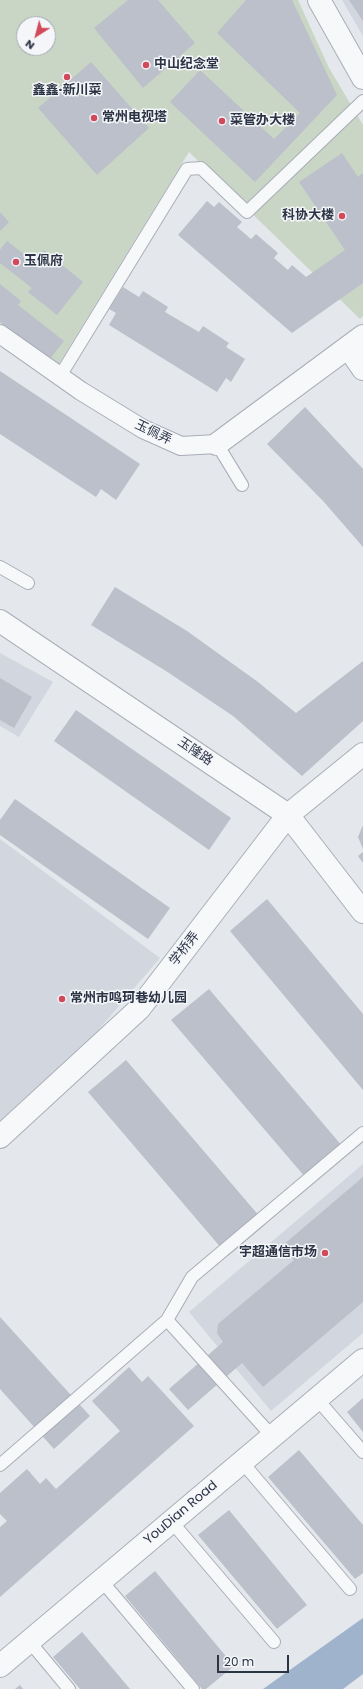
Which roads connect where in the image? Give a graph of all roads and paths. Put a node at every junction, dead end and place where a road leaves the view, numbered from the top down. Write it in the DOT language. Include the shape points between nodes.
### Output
graph roads {
  1 [pos="319,0"];
  2 [pos="363,78"];
  3 [pos="363,101"];
  4 [pos="0,334"];
  5 [pos="356,341"];
  6 [pos="363,369"];
  7 [pos="60,376"];
  8 [pos="217,444"];
  9 [pos="242,485"];
  10 [pos="0,567"];
  11 [pos="28,583"];
  12 [pos="0,621"];
  13 [pos="363,754"];
  14 [pos="288,815"];
  15 [pos="363,912"];
  16 [pos="363,1132"];
  17 [pos="0,1137"];
  18 [pos="167,1320"];
  19 [pos="363,1360"];
  20 [pos="317,1399"];
  21 [pos="272,1436"];
  22 [pos="363,1452"];
  23 [pos="242,1462"];
  24 [pos="0,1465"];
  25 [pos="171,1521"];
  26 [pos="101,1580"];
  27 [pos="350,1589"];
  28 [pos="29,1641"];
  29 [pos="274,1642"];
  30 [pos="0,1666"];
  31 [pos="69,1689"];
  32 [pos="193,1689"];
  1 -- 2 [label="street"];
  3 -- 7 [label="lane" via="247,212 201,168 187,169"];
  4 -- 7 [label="street, 玉佩弄"];
  5 -- 6 [label="street"];
  5 -- 8 [label="street"];
  7 -- 8 [label="street, 玉佩弄" via="143,429 181,446"];
  8 -- 9 [label="lane"];
  10 -- 11 [label="lane"];
  12 -- 14 [label="street, 玉隆路"];
  13 -- 14 [label="street, 学桥弄"];
  14 -- 15 [label="street, 玉隆路"];
  14 -- 17 [label="street, 学桥弄" via="139,1009"];
  16 -- 18 [label="lane" via="192,1276"];
  18 -- 21 [label="lane"];
  18 -- 24 [label="lane"];
  19 -- 20 [label="street, YouDian Road"];
  20 -- 21 [label="street, YouDian Road"];
  20 -- 22 [label="lane"];
  21 -- 23 [label="street, YouDian Road"];
  23 -- 25 [label="street, YouDian Road"];
  23 -- 27 [label="lane"];
  25 -- 26 [label="street, YouDian Road"];
  25 -- 29 [label="lane"];
  26 -- 28 [label="street, YouDian Road"];
  26 -- 32 [label="lane"];
  28 -- 30 [label="street, YouDian Road"];
  28 -- 31 [label="lane"];
}
